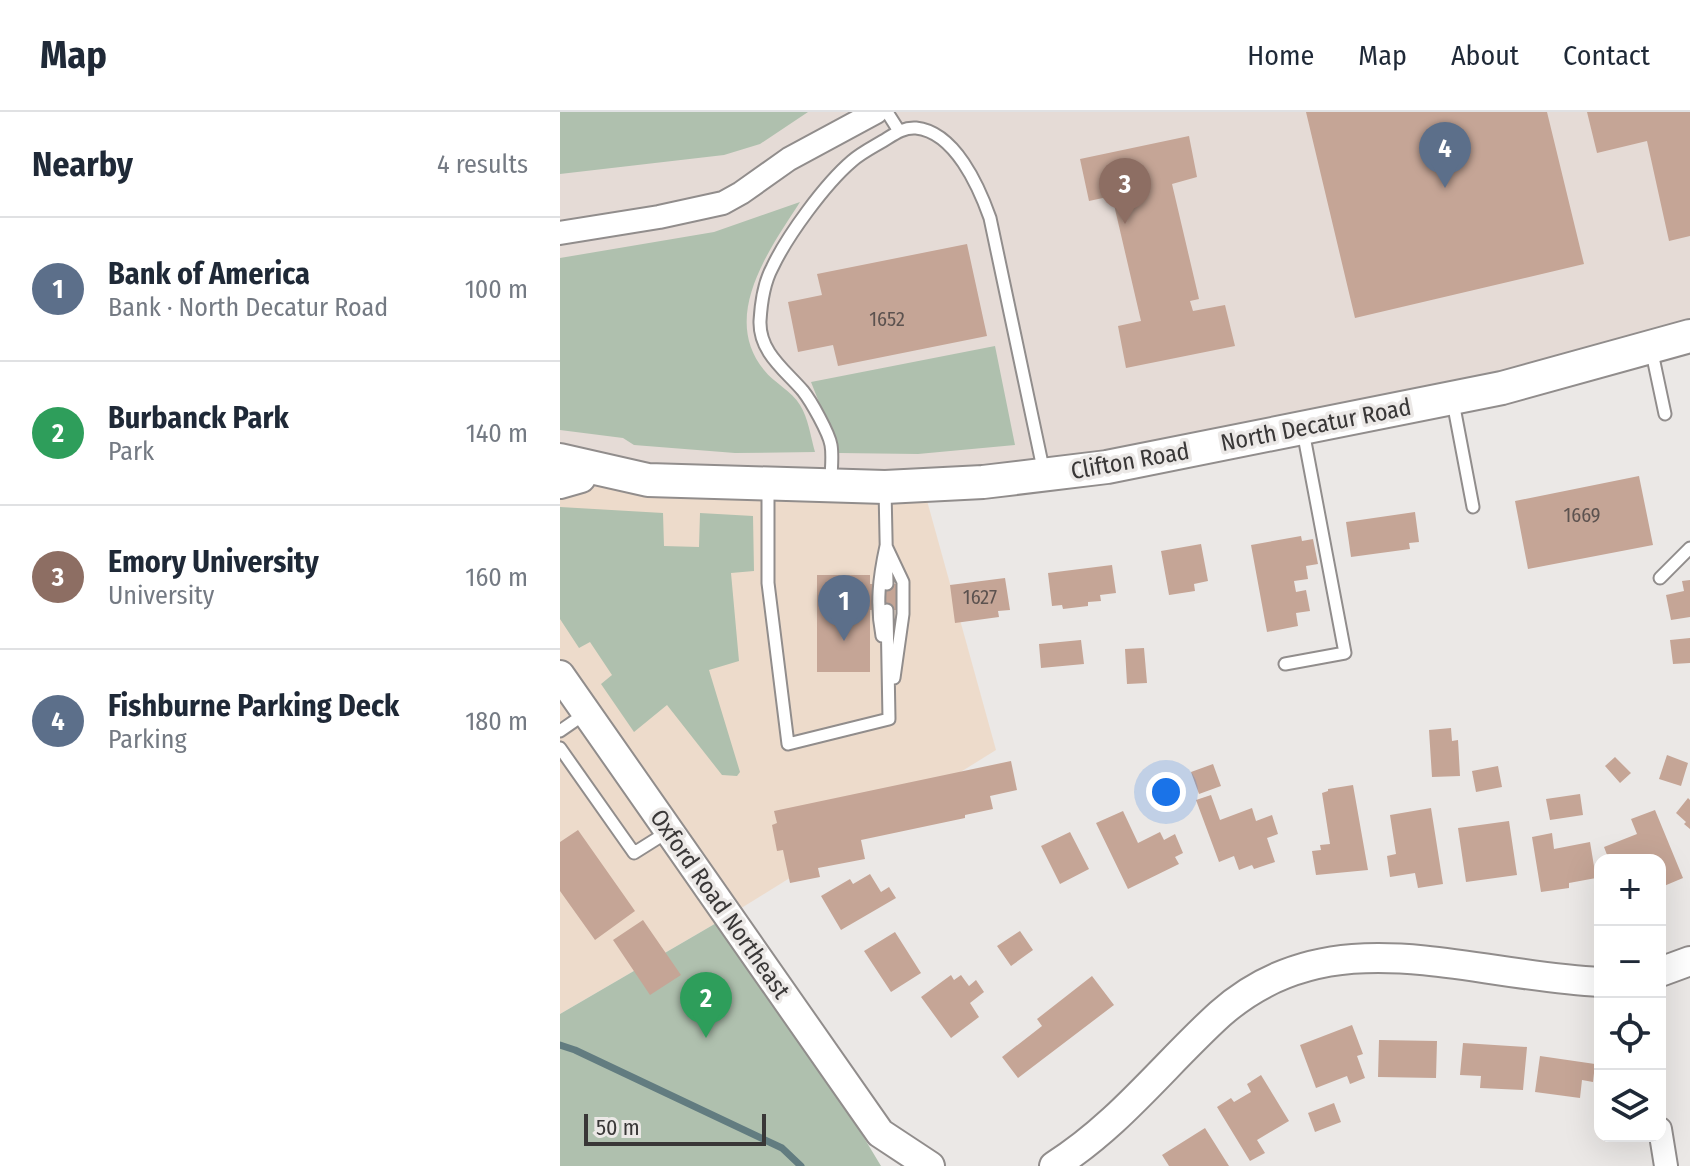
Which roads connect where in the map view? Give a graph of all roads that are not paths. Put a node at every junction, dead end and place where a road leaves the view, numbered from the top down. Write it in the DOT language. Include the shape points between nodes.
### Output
graph roads {
  1 [pos="876,112"];
  2 [pos="887,112"];
  3 [pos="899,131"];
  4 [pos="560,233"];
  5 [pos="1690,336"];
  6 [pos="1651,347"];
  7 [pos="1452,398"];
  8 [pos="1404,408"];
  9 [pos="1665,414"];
  10 [pos="1302,427"];
  11 [pos="565,475"];
  12 [pos="1044,476"];
  13 [pos="768,484"];
  14 [pos="831,486"];
  15 [pos="885,487"];
  16 [pos="1473,507"];
  17 [pos="886,546"];
  18 [pos="1690,548"];
  19 [pos="1660,578"];
  20 [pos="887,584"];
  21 [pos="887,610"];
  22 [pos="1285,664"];
  23 [pos="888,672"];
  24 [pos="560,675"];
  25 [pos="587,713"];
  26 [pos="889,719"];
  27 [pos="560,731"];
  28 [pos="560,748"];
  29 [pos="669,831"];
  30 [pos="1690,961"];
  31 [pos="1666,970"];
  32 [pos="1594,982"];
  33 [pos="880,1133"];
  34 [pos="1662,1142"];
  35 [pos="899,1166"];
  36 [pos="930,1166"];
  37 [pos="1054,1166"];
  38 [pos="1666,1166"];
  1 -- 4 [label="street" via="789,159 723,203"];
  2 -- 3 [label="lane"];
  3 -- 12 [label="lane" via="912,127 937,137 969,169 979,189 990,218"];
  3 -- 14 [label="lane" via="836,177 792,234 766,284 760,322 763,342 805,393 831,443"];
  5 -- 6 [label="main road"];
  6 -- 7 [label="main road"];
  6 -- 9 [label="lane"];
  7 -- 8 [label="main road, North Decatur Road"];
  7 -- 16 [label="lane"];
  8 -- 10 [label="main road, Clifton Road"];
  10 -- 12 [label="main road, Clifton Road"];
  10 -- 22 [label="lane" via="1345,653"];
  11 -- 13 [label="main road"];
  12 -- 15 [label="main road, Clifton Road"];
  13 -- 14 [label="main road"];
  13 -- 26 [label="lane" via="768,583 788,744"];
  14 -- 15 [label="main road, Clifton Road"];
  15 -- 17 [label="lane"];
  17 -- 20 [label="lane"];
  17 -- 23 [label="lane" via="878,610"];
  17 -- 26 [label="lane" via="903,582"];
  18 -- 19 [label="lane"];
  21 -- 23 [label="lane"];
  23 -- 26 [label="lane"];
  24 -- 25 [label="street, Oxford Road Northeast"];
  25 -- 27 [label="lane"];
  25 -- 29 [label="street, Oxford Road Northeast"];
  28 -- 29 [label="lane" via="634,853"];
  29 -- 33 [label="street, Oxford Road Northeast"];
  30 -- 31 [label="street"];
  32 -- 37 [label="street" via="1378,957 1307,965 1270,979 1241,998 1097,1135"];
  33 -- 35 [label="street, Oxford Road Northeast"];
  33 -- 36 [label="street, Oxford Road Northeast"];
  34 -- 38 [label="street"];
}
